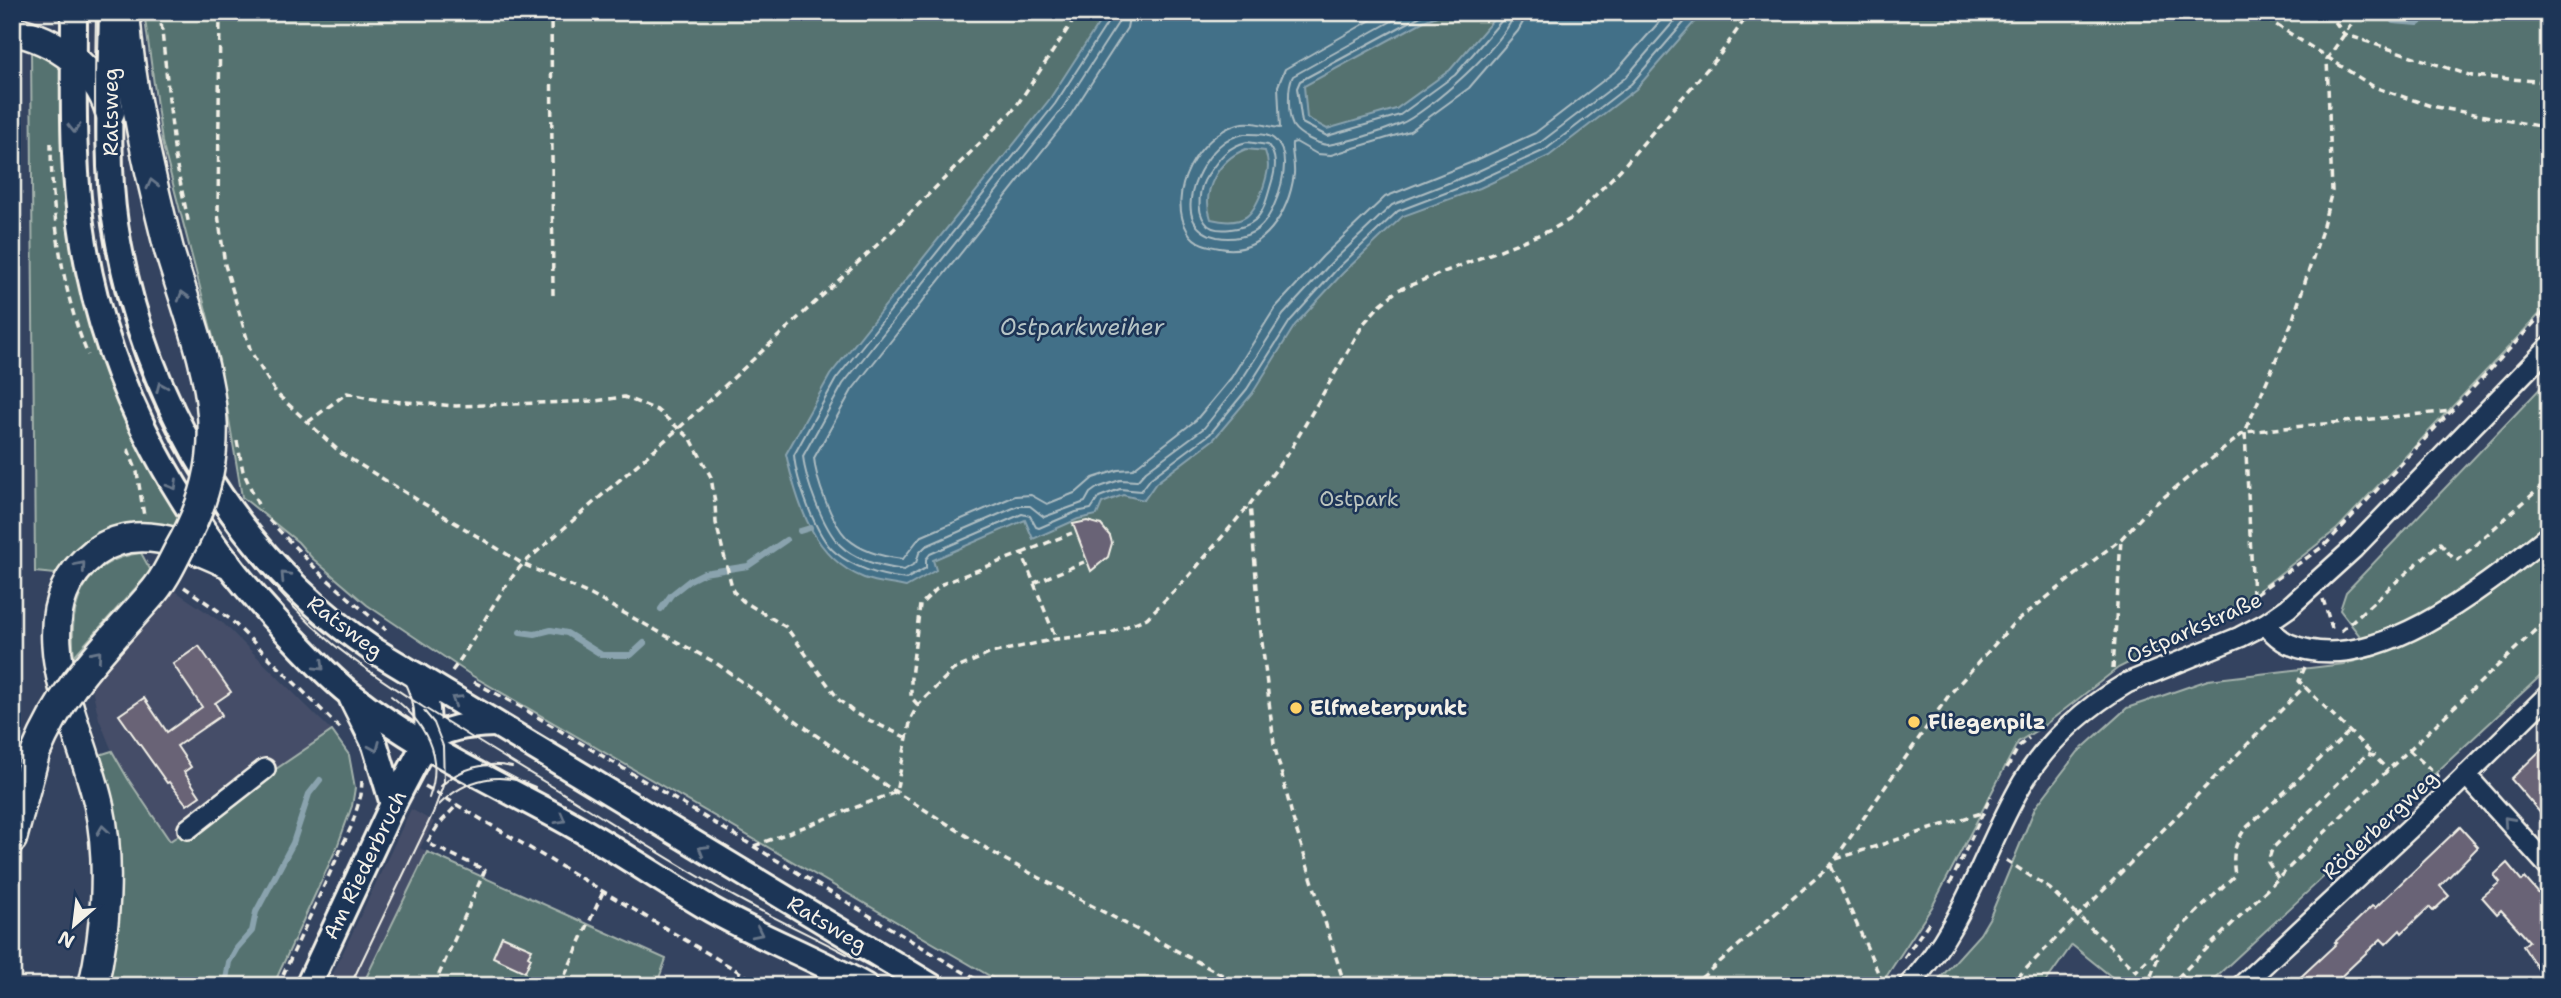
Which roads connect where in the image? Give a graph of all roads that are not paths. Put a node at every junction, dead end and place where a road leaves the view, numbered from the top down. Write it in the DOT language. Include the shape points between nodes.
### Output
graph roads {
  1 [pos="74,12"];
  2 [pos="112,12"];
  3 [pos="125,12"];
  4 [pos="12,31"];
  5 [pos="74,60"];
  6 [pos="110,112"];
  7 [pos="2549,347"];
  8 [pos="2549,535"];
  9 [pos="225,562"];
  10 [pos="2265,624"];
  11 [pos="417,676"];
  12 [pos="348,692"];
  13 [pos="2549,695"];
  14 [pos="495,724"];
  15 [pos="424,745"];
  16 [pos="265,769"];
  17 [pos="2466,775"];
  18 [pos="393,804"];
  19 [pos="188,829"];
  20 [pos="12,839"];
  21 [pos="2549,867"];
  22 [pos="93,986"];
  23 [pos="309,986"];
  24 [pos="865,986"];
  25 [pos="931,986"];
  26 [pos="1908,986"];
  27 [pos="2241,986"];
  1 -- 5 [label="main road, Ratsweg"];
  2 -- 6 [label="main road, Ratsweg"];
  20 -- 3 [label="highway, one-way, bridge" via="46,727 69,689 161,581 204,496 213,446 207,371 169,250 135,110"];
  4 -- 5 [label="highway" via="52,44"];
  5 -- 6 [label="highway" via="101,89"];
  5 -- 9 [label="main road, Ratsweg, one-way" via="78,205 103,326 148,440"];
  11 -- 6 [label="main road, Ratsweg, one-way" via="348,633 302,594 238,520 202,466 162,391 129,293 115,223"];
  7 -- 10 [label="street, Ostparkstraße" via="2354,548 2315,586"];
  8 -- 10 [label="street" via="2463,601 2387,640 2338,652 2312,651 2289,644"];
  9 -- 12 [label="main road, Ratsweg, one-way"];
  22 -- 9 [label="highway, one-way" via="103,927 104,841 99,806 59,668 57,615 63,595 85,560 100,548 130,539 146,536 178,542"];
  10 -- 26 [label="street, Ostparkstraße" via="2127,684 2086,711 2052,744 2031,772 1957,919"];
  14 -- 11 [label="main road, Ratsweg, one-way"];
  11 -- 15 [label="main road" via="428,710"];
  12 -- 15 [label="main road, Ratsweg"];
  12 -- 18 [label="main road, one-way" via="374,745"];
  13 -- 17 [label="street, Röderbergweg"];
  14 -- 15 [label="main road" via="445,731"];
  25 -- 14 [label="main road, Ratsweg, one-way"];
  15 -- 18 [label="main road, Am Riederbruch"];
  15 -- 24 [label="main road, Ratsweg, one-way" via="566,821 720,914"];
  16 -- 19 [label="street"];
  21 -- 17 [label="street, one-way"];
  17 -- 27 [label="street, Röderbergweg"];
  18 -- 23 [label="main road, Am Riederbruch"];
}
